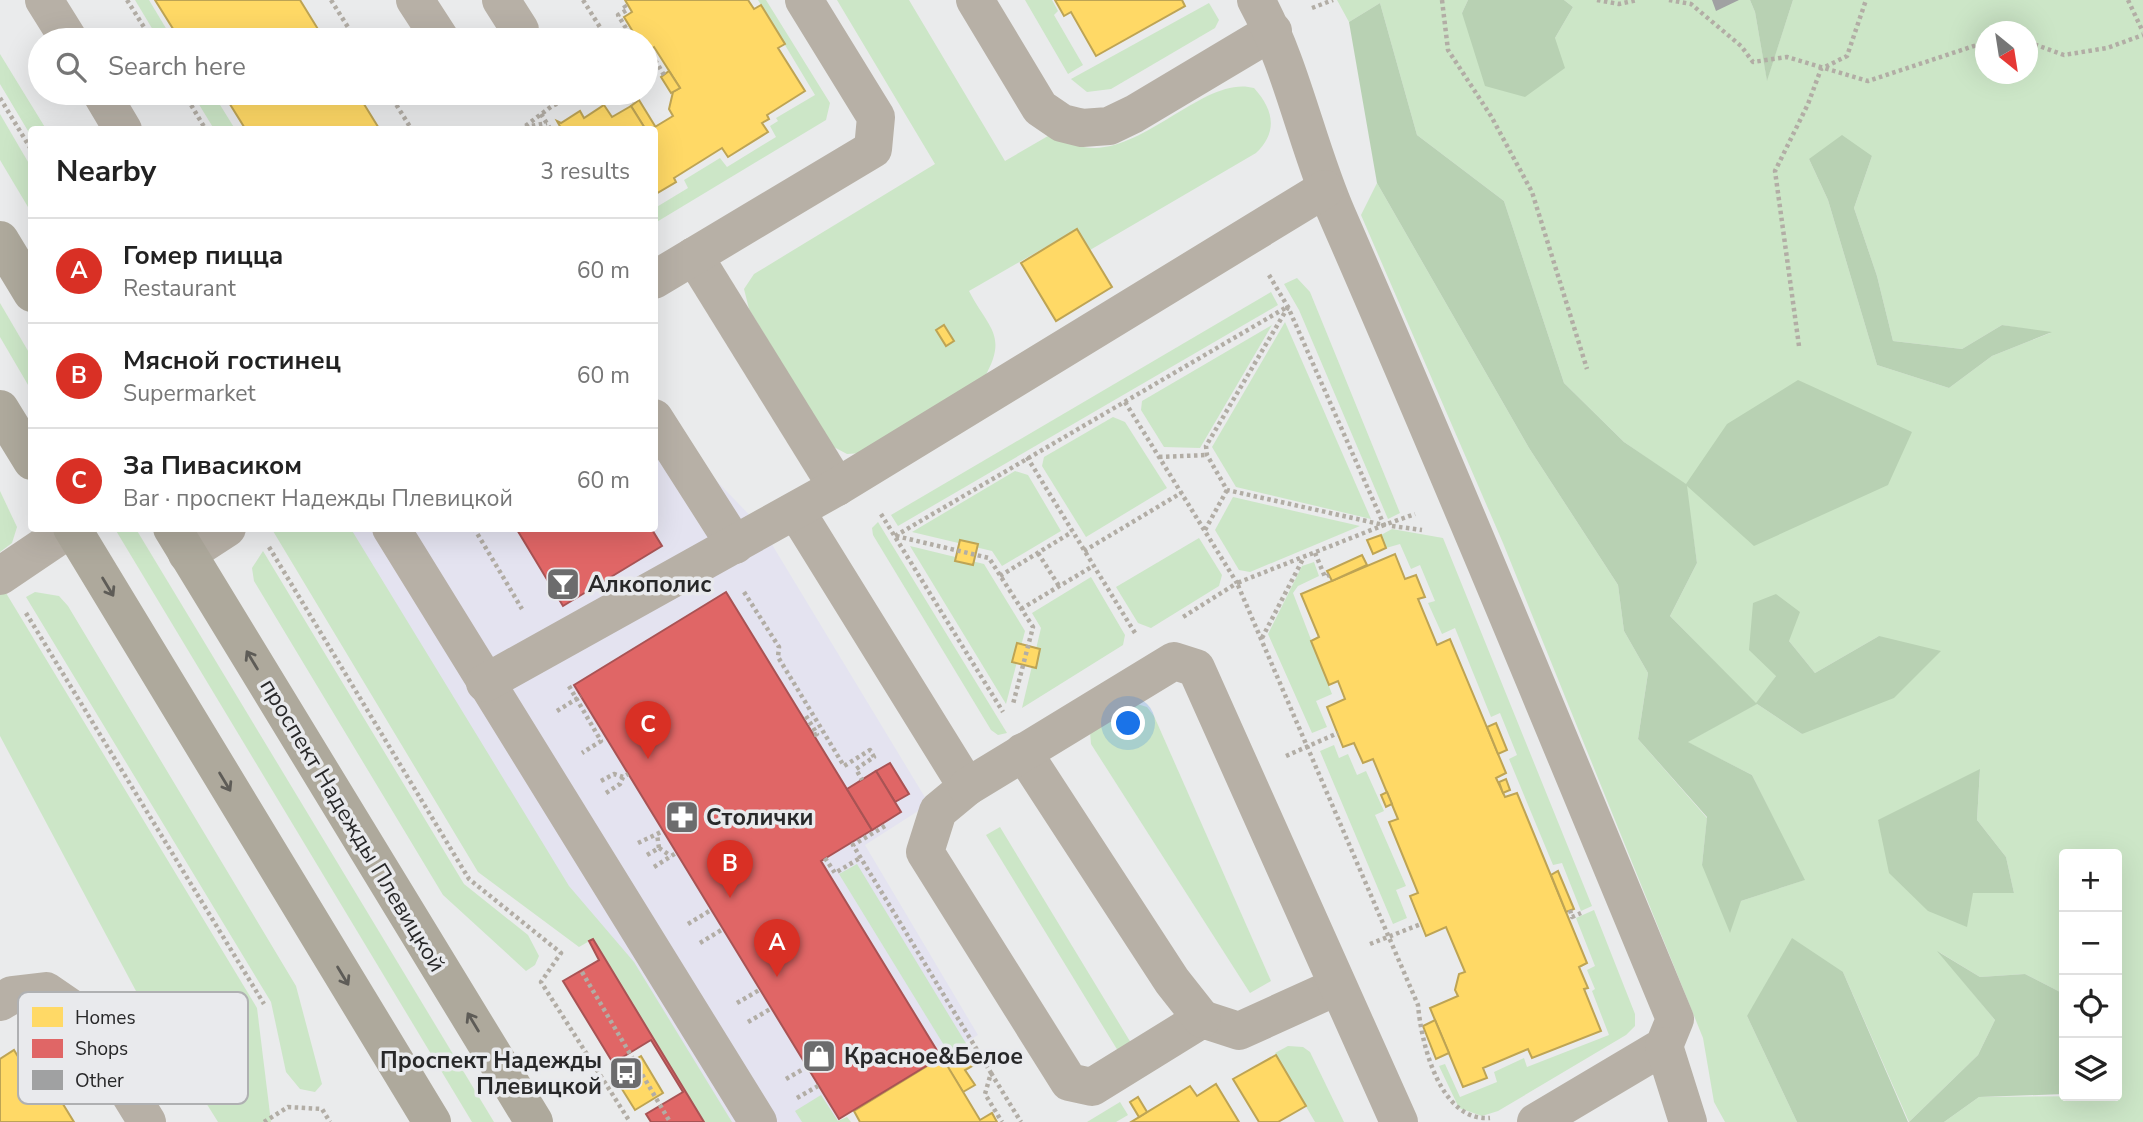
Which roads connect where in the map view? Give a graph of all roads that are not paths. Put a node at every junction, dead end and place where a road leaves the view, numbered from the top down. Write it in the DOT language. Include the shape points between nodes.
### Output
graph roads {
  1 [pos="44,0"];
  2 [pos="415,0"];
  3 [pos="501,0"];
  4 [pos="804,0"];
  5 [pos="975,0"];
  6 [pos="1265,16"];
  7 [pos="62,28"];
  8 [pos="433,28"];
  9 [pos="519,28"];
  10 [pos="108,105"];
  11 [pos="122,126"];
  12 [pos="1325,189"];
  13 [pos="0,240"];
  14 [pos="694,256"];
  15 [pos="658,278"];
  16 [pos="28,286"];
  17 [pos="0,409"];
  18 [pos="658,424"];
  19 [pos="28,454"];
  20 [pos="836,487"];
  21 [pos="796,511"];
  22 [pos="66,532"];
  23 [pos="74,532"];
  24 [pos="212,532"];
  25 [pos="393,532"];
  26 [pos="179,541"];
  27 [pos="735,545"];
  28 [pos="1,575"];
  29 [pos="485,683"];
  30 [pos="1023,752"];
  31 [pos="967,787"];
  32 [pos="1336,988"];
  33 [pos="18,994"];
  34 [pos="0,1002"];
  35 [pos="1202,1019"];
  36 [pos="1664,1046"];
  37 [pos="136,1104"];
  38 [pos="1518,1118"];
  39 [pos="147,1122"];
  40 [pos="432,1122"];
  41 [pos="534,1122"];
  42 [pos="758,1122"];
  43 [pos="1399,1122"];
  44 [pos="1688,1122"];
  1 -- 7 [label="lane"];
  2 -- 8 [label="lane"];
  3 -- 9 [label="lane"];
  4 -- 14 [label="lane" via="876,117 873,149"];
  5 -- 6 [label="lane" via="1040,108 1062,123 1082,128 1109,126 1134,114"];
  6 -- 12 [label="lane"];
  10 -- 11 [label="lane"];
  12 -- 20 [label="lane"];
  12 -- 36 [label="lane" via="1462,502 1675,1019"];
  13 -- 16 [label="main road"];
  14 -- 15 [label="lane"];
  14 -- 20 [label="lane"];
  17 -- 19 [label="main road"];
  18 -- 27 [label="lane"];
  20 -- 21 [label="lane"];
  21 -- 27 [label="lane"];
  21 -- 31 [label="lane"];
  22 -- 28 [label="lane"];
  23 -- 40 [label="main road, one-way"];
  24 -- 26 [label="lane"];
  25 -- 29 [label="lane"];
  41 -- 26 [label="main road, проспект Надежды Плевицкой, one-way"];
  27 -- 29 [label="lane"];
  29 -- 42 [label="lane"];
  30 -- 31 [label="lane"];
  30 -- 32 [label="lane" via="1174,661 1196,668"];
  30 -- 35 [label="lane" via="1172,981"];
  31 -- 35 [label="lane" via="938,811 925,852 1069,1082 1092,1087"];
  32 -- 35 [label="lane" via="1240,1031"];
  32 -- 43 [label="lane"];
  33 -- 34 [label="lane"];
  36 -- 38 [label="lane"];
  36 -- 44 [label="lane"];
  37 -- 39 [label="lane"];
}
